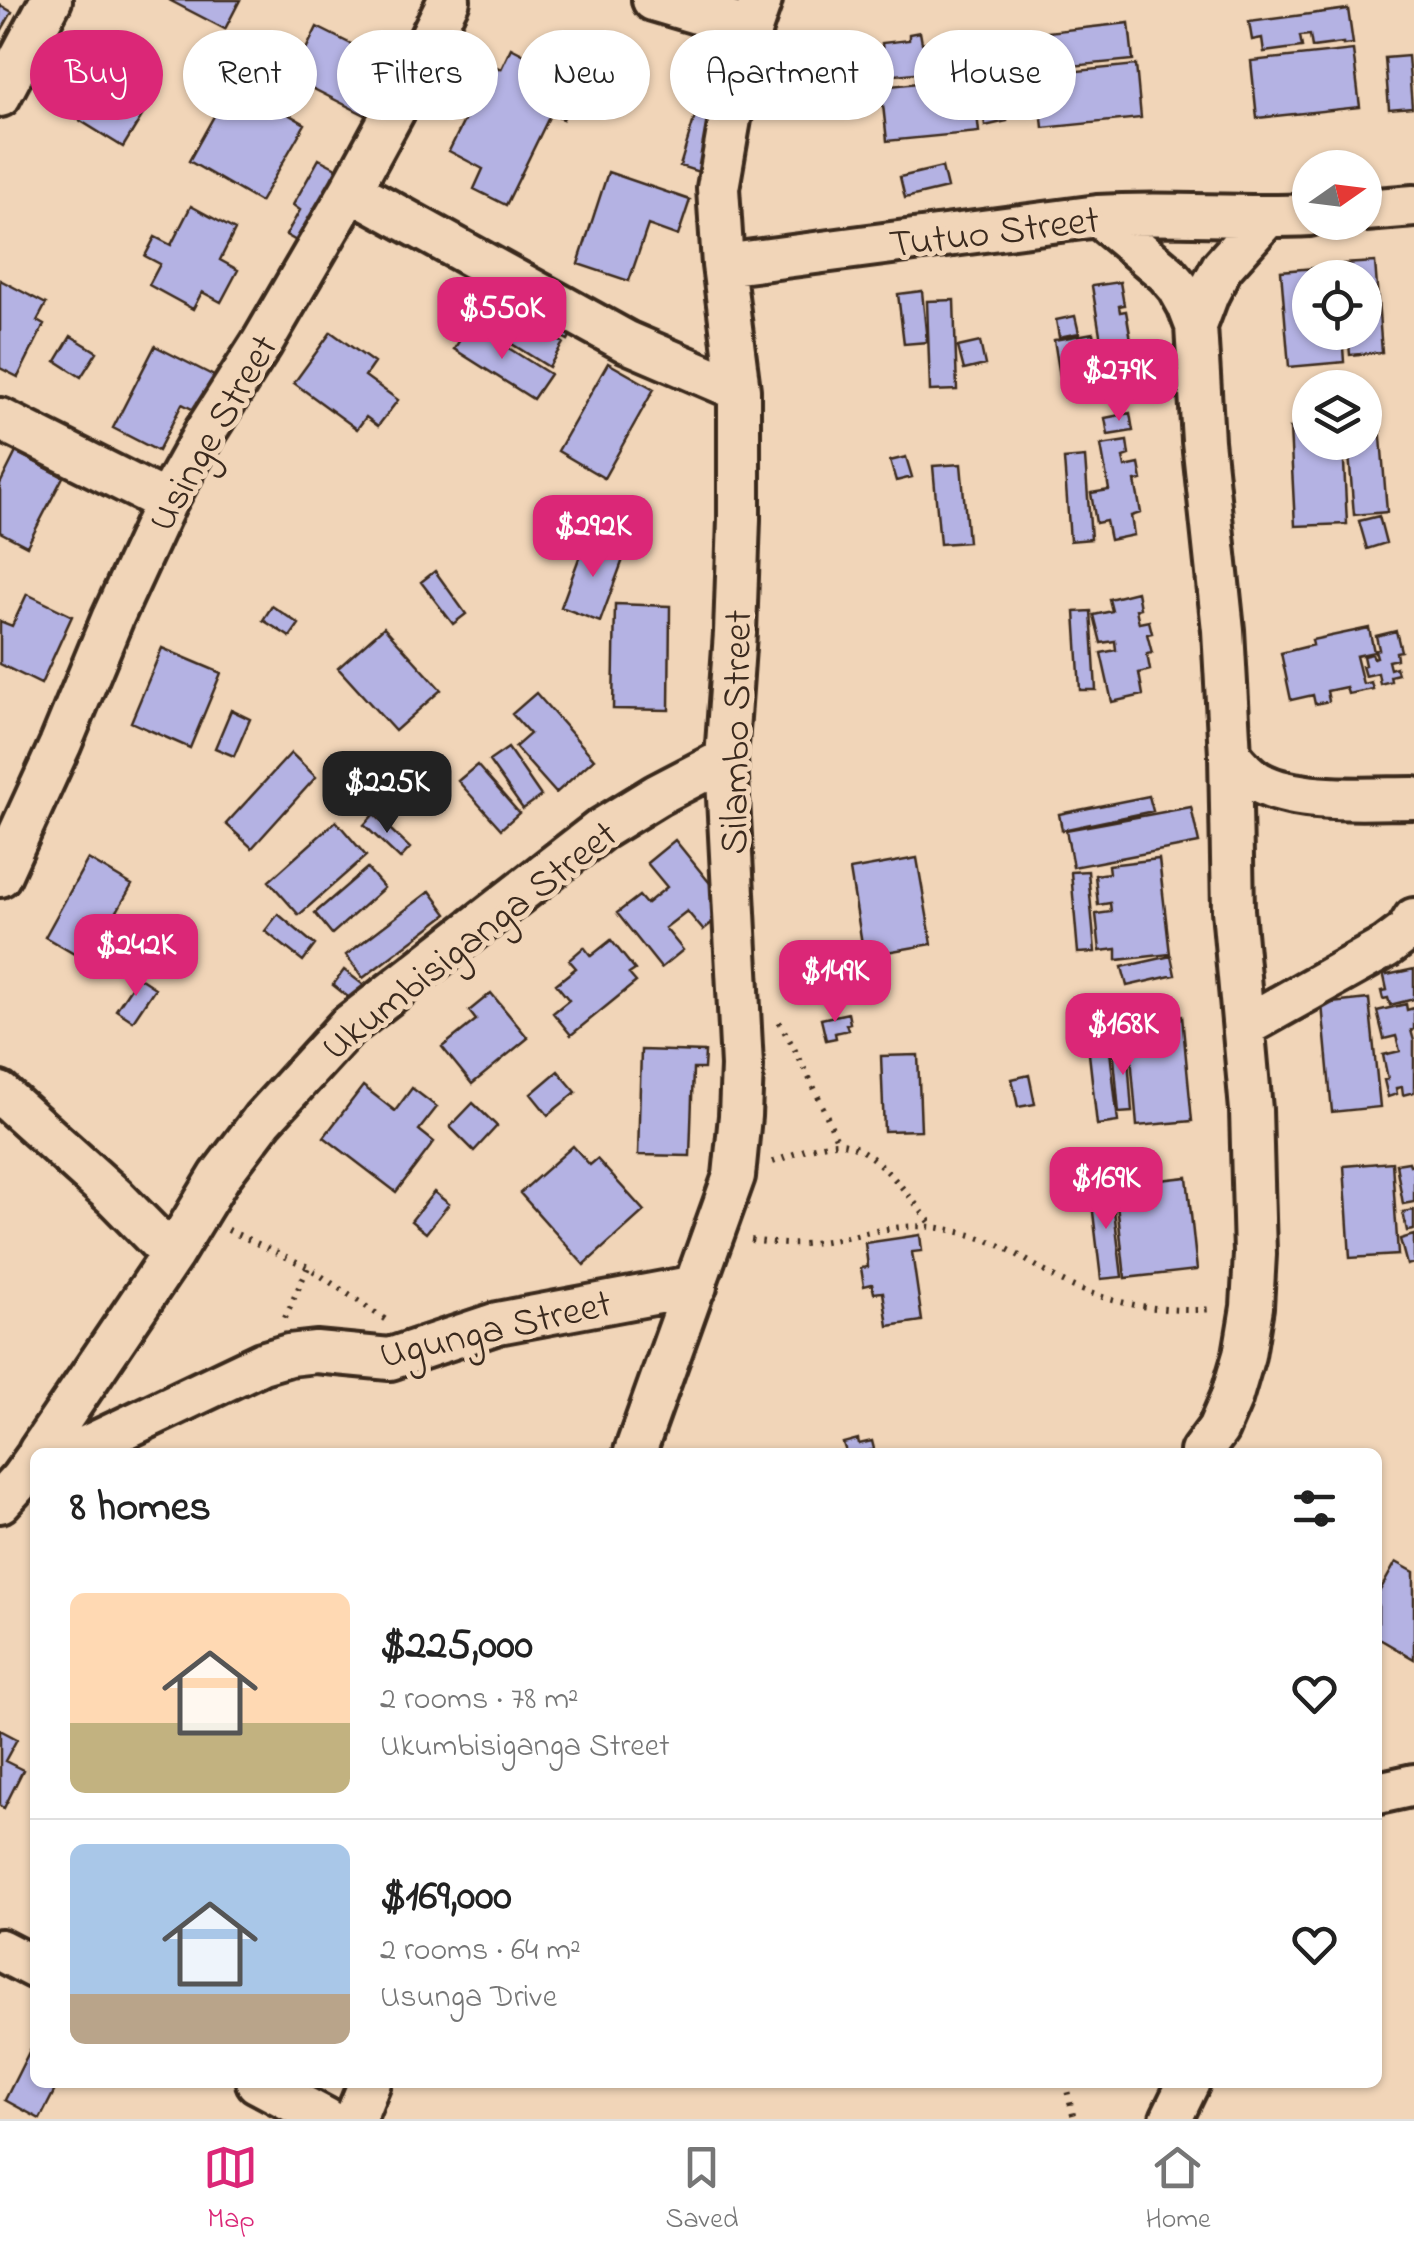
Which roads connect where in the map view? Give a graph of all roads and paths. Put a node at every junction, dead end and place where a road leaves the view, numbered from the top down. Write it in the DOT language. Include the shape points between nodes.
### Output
graph roads {
  1 [pos="52,0"];
  2 [pos="448,0"];
  3 [pos="653,0"];
  4 [pos="756,15"];
  5 [pos="0,96"];
  6 [pos="351,190"];
  7 [pos="1414,206"];
  8 [pos="1382,209"];
  9 [pos="1098,216"];
  10 [pos="1292,216"];
  11 [pos="1266,217"];
  12 [pos="722,265"];
  13 [pos="1196,326"];
  14 [pos="738,390"];
  15 [pos="0,419"];
  16 [pos="166,502"];
  17 [pos="1230,754"];
  18 [pos="726,759"];
  19 [pos="1414,798"];
  20 [pos="0,876"];
  21 [pos="1414,919"];
  22 [pos="778,1022"];
  23 [pos="1244,1026"];
  24 [pos="0,1093"];
  25 [pos="838,1143"];
  26 [pos="734,1176"];
  27 [pos="194,1219"];
  28 [pos="935,1227"];
  29 [pos="716,1229"];
  30 [pos="172,1255"];
  31 [pos="696,1286"];
  32 [pos="1252,1307"];
  33 [pos="423,1349"];
  34 [pos="43,1448"];
  35 [pos="83,1448"];
  36 [pos="635,1448"];
  37 [pos="1204,1448"];
  38 [pos="1414,1785"];
  39 [pos="1382,1792"];
  40 [pos="0,1950"];
  41 [pos="30,1965"];
  42 [pos="268,2088"];
  43 [pos="368,2088"];
  44 [pos="1066,2088"];
  45 [pos="1186,2088"];
  46 [pos="326,2119"];
  47 [pos="355,2119"];
  48 [pos="1074,2119"];
  49 [pos="1171,2119"];
  1 -- 5 [label="street"];
  2 -- 6 [label="street, Usinge Street"];
  3 -- 4 [label="street"];
  4 -- 12 [label="street, Silambo Street" via="718,188"];
  6 -- 14 [label="street" via="627,342"];
  6 -- 16 [label="street, Usinge Street"];
  7 -- 8 [label="street"];
  9 -- 11 [label="street, Tutuo Street"];
  9 -- 12 [label="street, Tutuo Street"];
  9 -- 13 [label="street" via="1166,272"];
  10 -- 11 [label="street, Tutuo Street"];
  11 -- 13 [label="street" via="1222,268"];
  12 -- 14 [label="street, Silambo Street"];
  13 -- 17 [label="street"];
  14 -- 18 [label="street, Silambo Street" via="739,538"];
  15 -- 16 [label="street"];
  16 -- 20 [label="street, Usinge Street"];
  17 -- 19 [label="street" via="1244,773 1282,791"];
  17 -- 23 [label="street" via="1233,910"];
  18 -- 26 [label="street, Silambo Street" via="742,1066"];
  18 -- 27 [label="street, Ukumbisiganga Street" via="600,830 347,1027 263,1119"];
  21 -- 23 [label="street" via="1386,948"];
  22 -- 25 [label="path"];
  23 -- 32 [label="street" via="1254,1196"];
  24 -- 30 [label="street"];
  25 -- 26 [label="path"];
  25 -- 28 [label="path" via="868,1156"];
  26 -- 29 [label="street, Silambo Street"];
  27 -- 30 [label="street, Ukumbisiganga Street"];
  27 -- 33 [label="path" via="308,1267"];
  28 -- 29 [label="path" via="900,1226 809,1244 751,1240"];
  28 -- 32 [label="path" via="994,1243 1070,1286 1110,1300 1191,1311"];
  29 -- 31 [label="street, Silambo Street"];
  30 -- 34 [label="street, Ukumbisiganga Street"];
  31 -- 33 [label="street, Ugunga Street" via="498,1323"];
  31 -- 36 [label="street, Silambo Street"];
  32 -- 37 [label="street" via="1231,1399"];
  33 -- 35 [label="street, Ugunga Street" via="390,1359 289,1355"];
  38 -- 39 [label="street"];
  40 -- 41 [label="street"];
  42 -- 46 [label="street"];
  43 -- 47 [label="street"];
  44 -- 48 [label="path"];
  45 -- 49 [label="street"];
}
